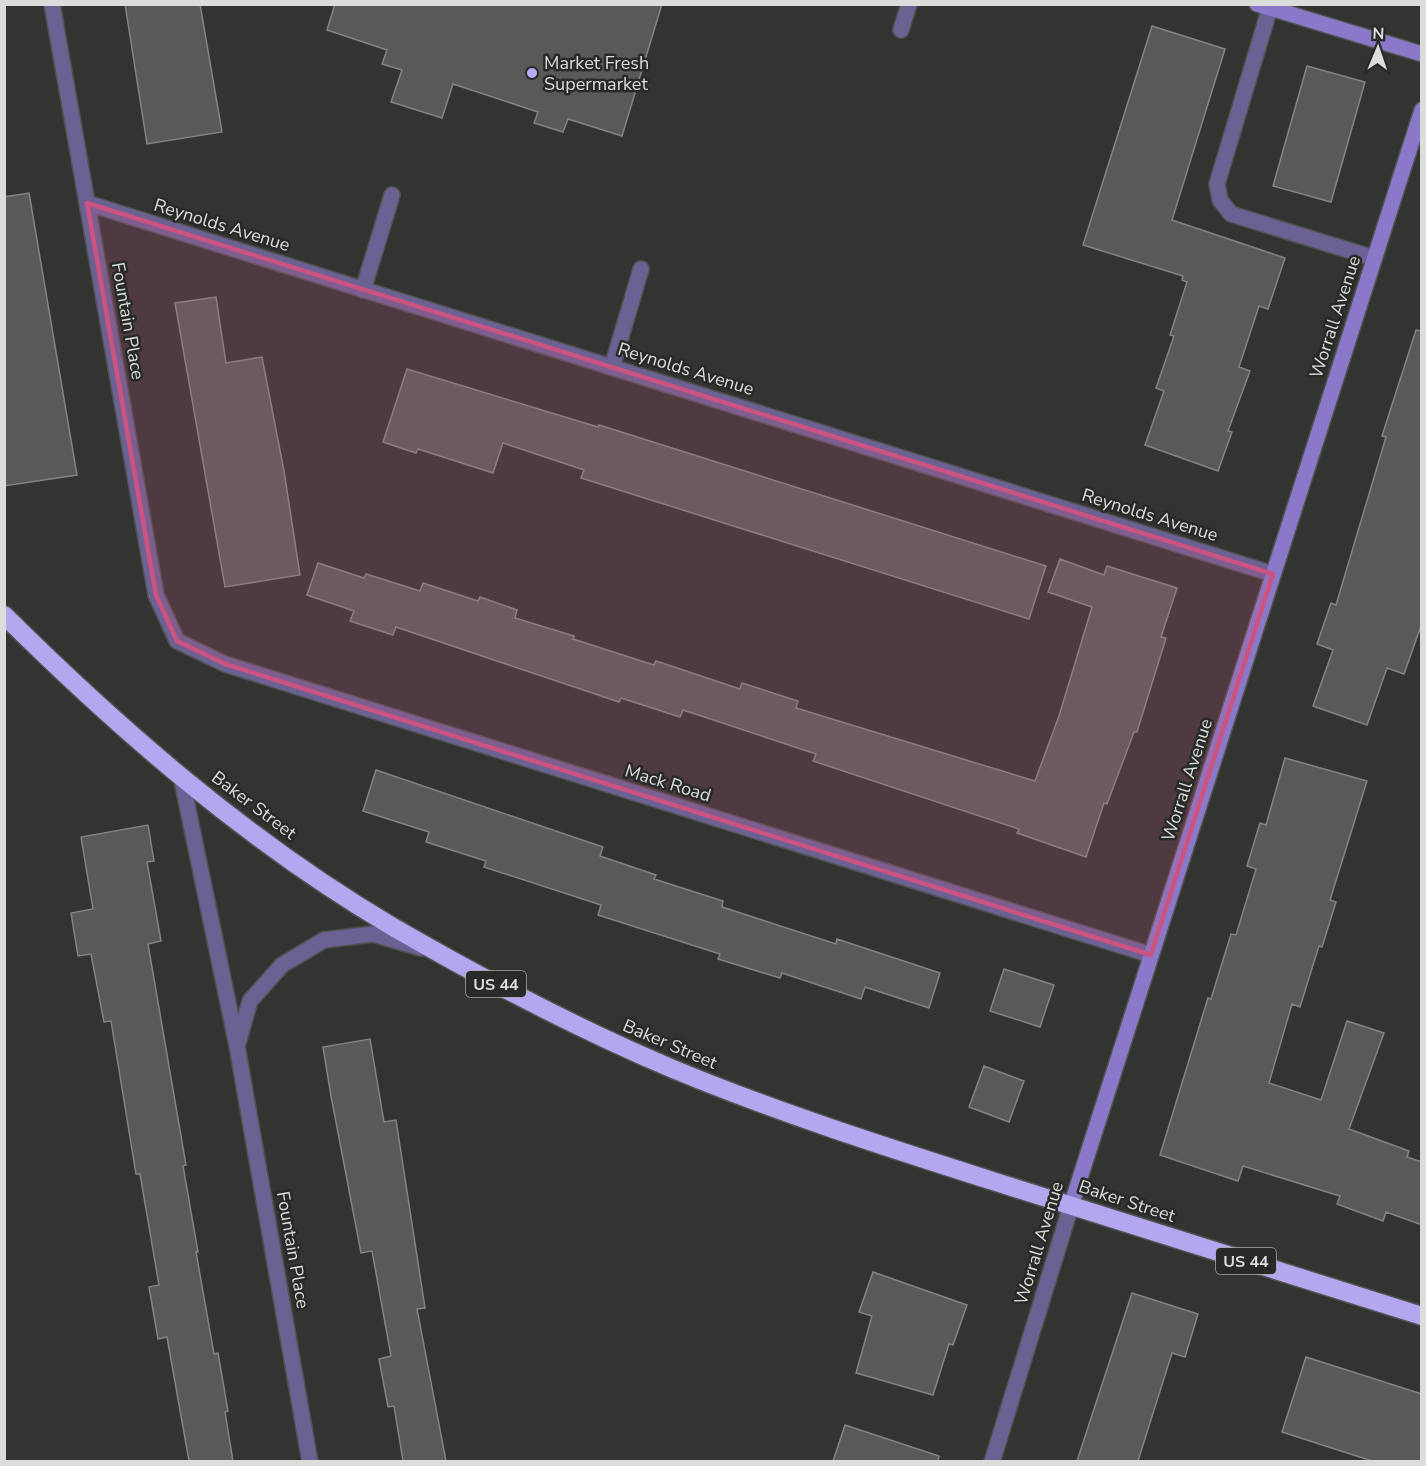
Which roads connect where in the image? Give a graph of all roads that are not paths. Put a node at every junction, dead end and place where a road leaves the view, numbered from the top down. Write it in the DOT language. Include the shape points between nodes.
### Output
graph roads {
  1 [pos="52,4"];
  2 [pos="909,4"];
  3 [pos="1266,6"];
  4 [pos="901,30"];
  5 [pos="1422,54"];
  6 [pos="1422,110"];
  7 [pos="392,195"];
  8 [pos="87,203"];
  9 [pos="1374,258"];
  10 [pos="641,269"];
  11 [pos="363,290"];
  12 [pos="612,367"];
  13 [pos="1273,574"];
  14 [pos="4,615"];
  15 [pos="177,640"];
  16 [pos="181,776"];
  17 [pos="443,955"];
  18 [pos="1151,955"];
  19 [pos="237,1046"];
  20 [pos="1071,1206"];
  21 [pos="1422,1316"];
  22 [pos="310,1461"];
  23 [pos="992,1461"];
  1 -- 8 [label="street, Fountain Place"];
  2 -- 4 [label="street"];
  3 -- 5 [label="main road"];
  3 -- 9 [label="street" via="1217,184 1220,200 1231,214"];
  6 -- 9 [label="main road, Worrall Avenue"];
  7 -- 11 [label="street"];
  8 -- 11 [label="street, Reynolds Avenue"];
  8 -- 15 [label="street, Fountain Place" via="156,595"];
  9 -- 13 [label="main road, Worrall Avenue"];
  10 -- 12 [label="street"];
  11 -- 12 [label="street, Reynolds Avenue"];
  12 -- 13 [label="street, Reynolds Avenue"];
  13 -- 18 [label="main road, Worrall Avenue"];
  14 -- 16 [label="highway, Baker Street / US 44"];
  15 -- 18 [label="street, Mack Road" via="225,664"];
  16 -- 17 [label="highway, Baker Street / US 44" via="336,890"];
  16 -- 19 [label="street, Fountain Place"];
  17 -- 19 [label="street, Fountain Place" via="373,934 324,940 282,965 250,1001"];
  17 -- 20 [label="highway, Baker Street / US 44" via="574,1023 728,1091 844,1134"];
  18 -- 20 [label="main road, Worrall Avenue"];
  19 -- 22 [label="street, Fountain Place"];
  20 -- 21 [label="highway, Baker Street / US 44"];
  20 -- 23 [label="street, Worrall Avenue"];
}
